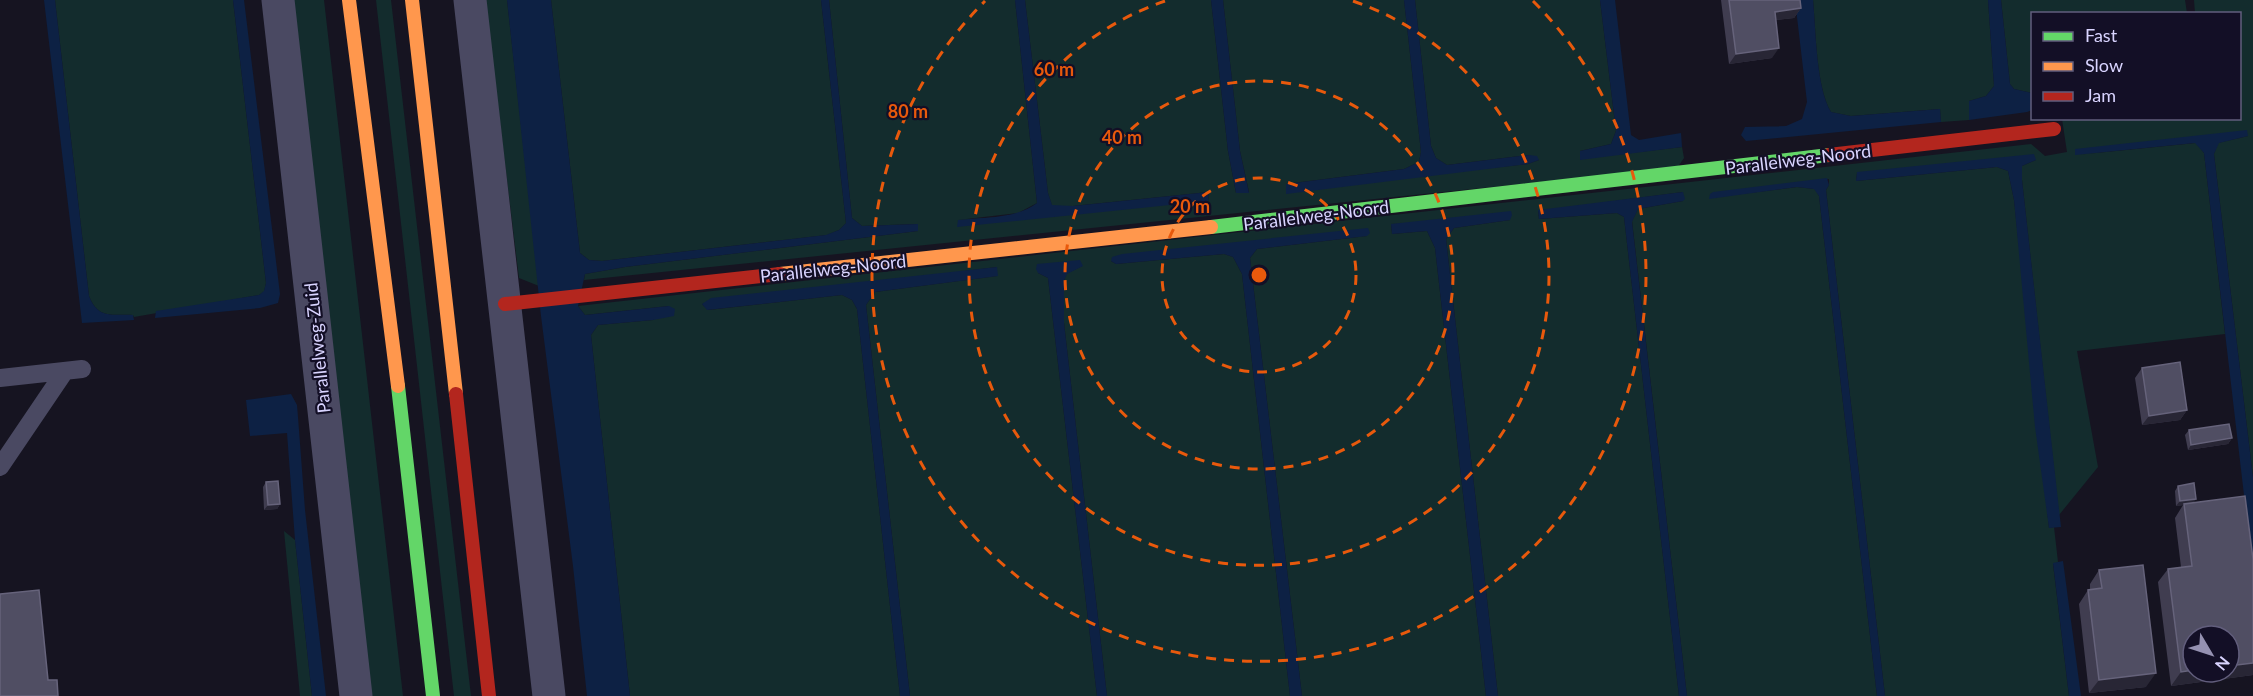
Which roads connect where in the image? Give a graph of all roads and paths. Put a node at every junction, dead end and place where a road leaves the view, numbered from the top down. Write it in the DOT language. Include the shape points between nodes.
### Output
graph roads {
  1 [pos="278,0"];
  2 [pos="350,0"];
  3 [pos="412,0"];
  4 [pos="470,0"];
  5 [pos="2054,129"];
  6 [pos="514,303"];
  7 [pos="0,378"];
  8 [pos="0,467"];
  9 [pos="356,696"];
  10 [pos="433,696"];
  11 [pos="489,696"];
  12 [pos="549,696"];
  1 -- 9 [label="street, Parallelweg-Zuid"];
  2 -- 10 [label="main road"];
  3 -- 11 [label="main road"];
  4 -- 6 [label="street"];
  5 -- 6 [label="main road, Parallelweg-Noord" via="1134,236"];
  6 -- 12 [label="street"];
  7 -- 8 [label="lane" via="73,370"];
}
